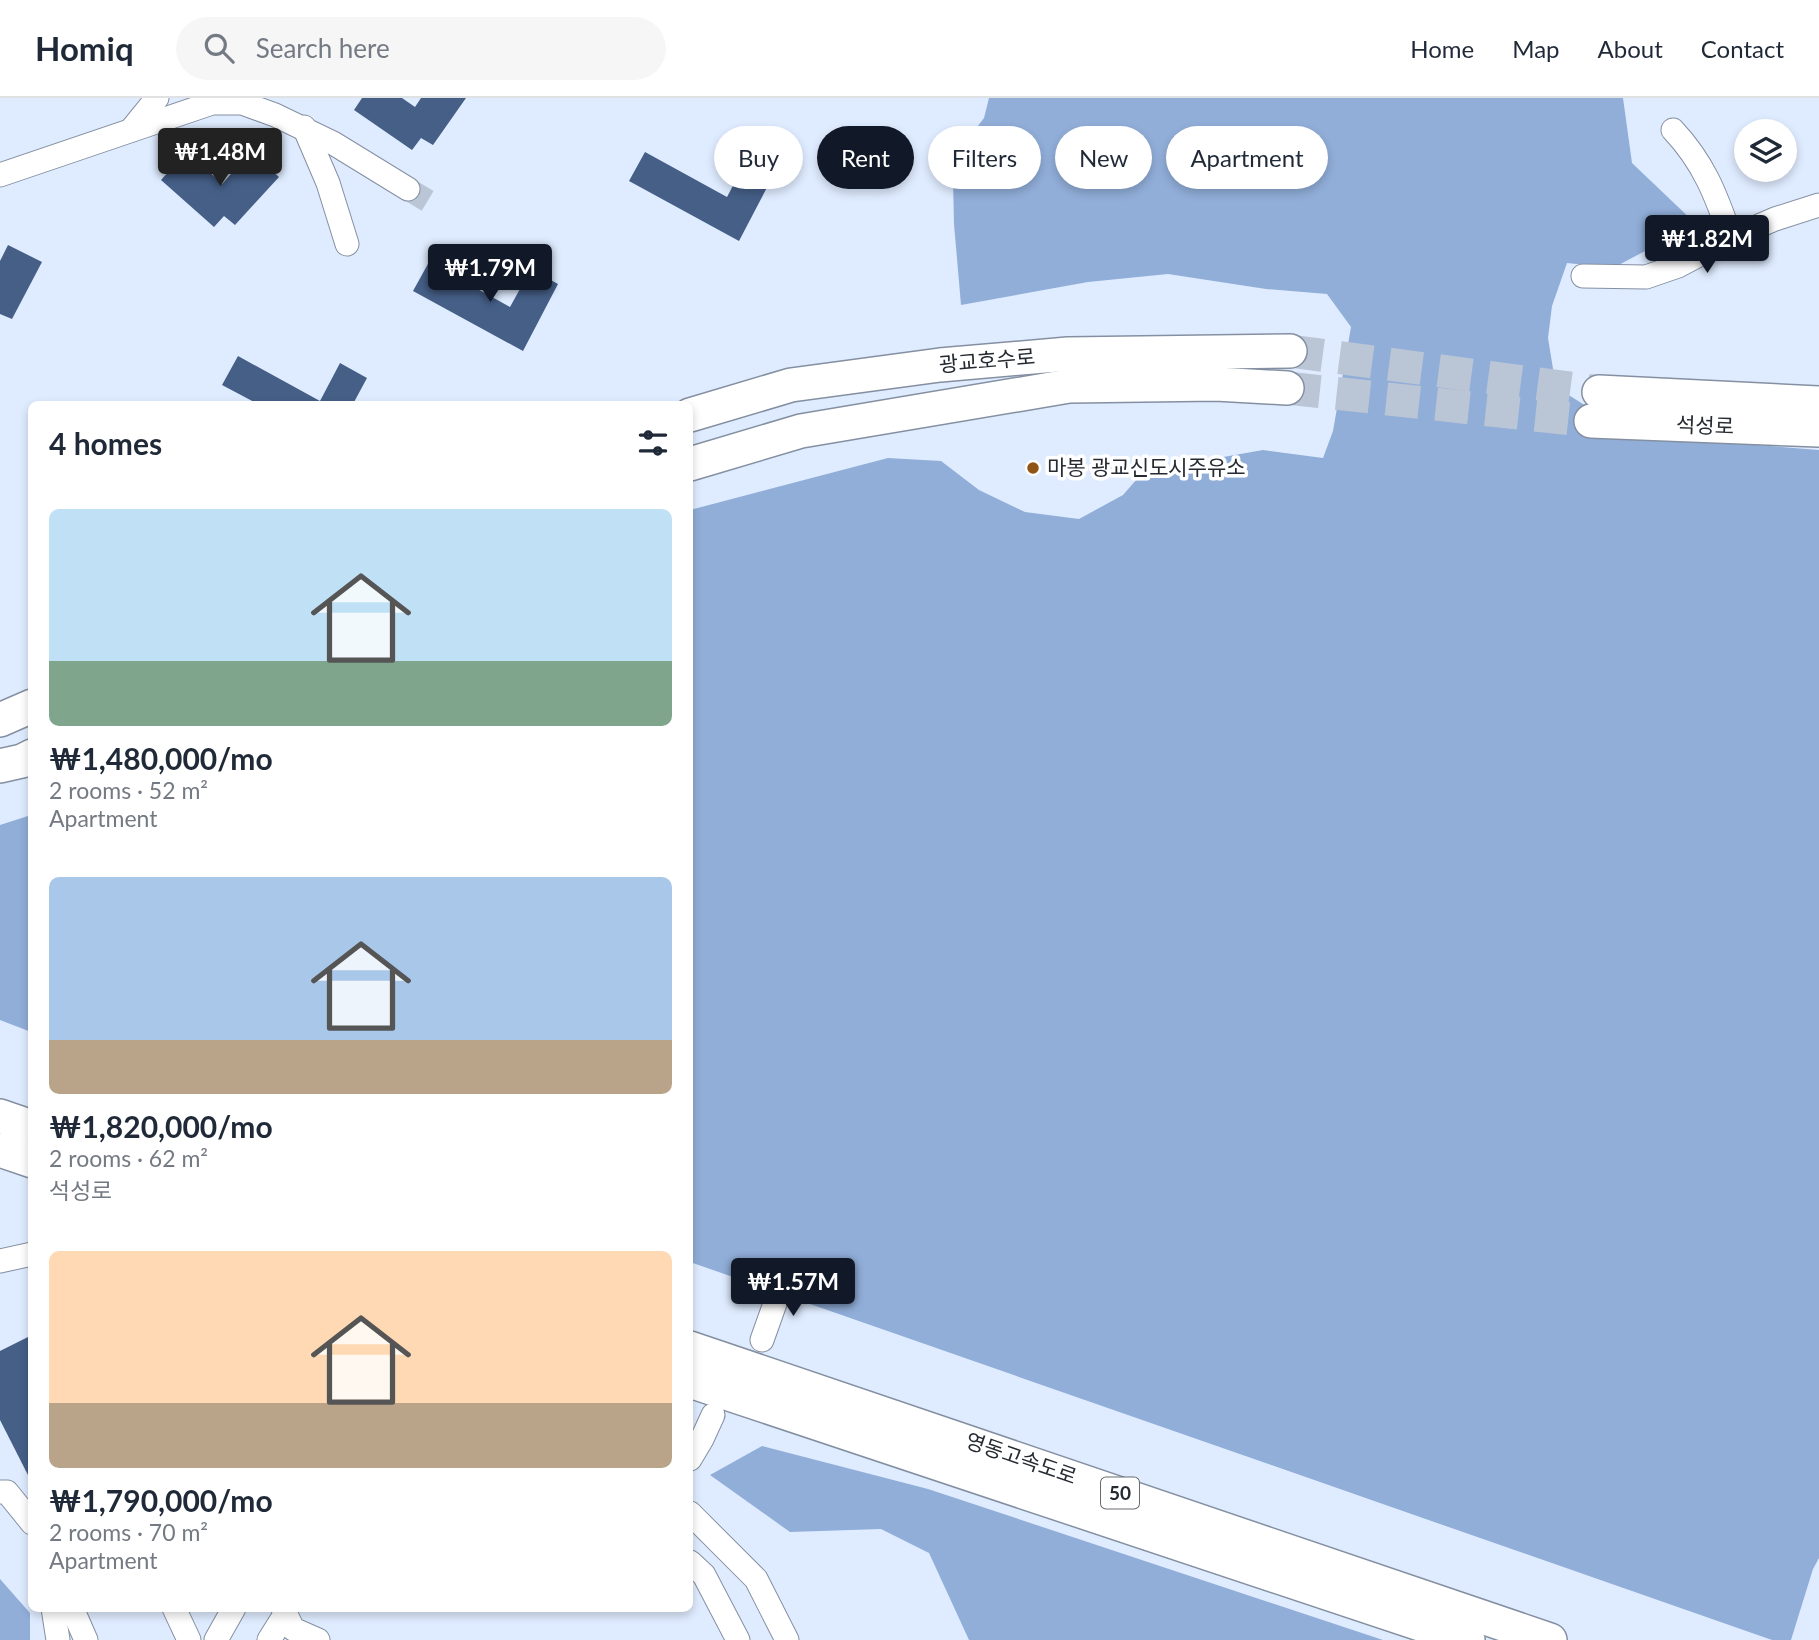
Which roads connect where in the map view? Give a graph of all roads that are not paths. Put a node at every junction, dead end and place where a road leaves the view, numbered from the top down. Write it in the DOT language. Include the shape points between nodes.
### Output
graph roads {
  1 [pos="157,98"];
  2 [pos="304,127"];
  3 [pos="1673,130"];
  4 [pos="130,133"];
  5 [pos="0,175"];
  6 [pos="408,189"];
  7 [pos="1819,205"];
  8 [pos="1731,238"];
  9 [pos="347,244"];
  10 [pos="1583,276"];
  11 [pos="1290,351"];
  12 [pos="1287,388"];
  13 [pos="1819,402"];
  14 [pos="693,414"];
  15 [pos="1819,430"];
  16 [pos="693,463"];
  17 [pos="28,695"];
  18 [pos="0,698"];
  19 [pos="28,708"];
  20 [pos="0,720"];
  21 [pos="28,741"];
  22 [pos="0,745"];
  23 [pos="28,758"];
  24 [pos="0,766"];
  25 [pos="0,1116"];
  26 [pos="28,1126"];
  27 [pos="0,1150"];
  28 [pos="28,1160"];
  29 [pos="28,1255"];
  30 [pos="0,1261"];
  31 [pos="783,1281"];
  32 [pos="762,1340"];
  33 [pos="693,1349"];
  34 [pos="693,1382"];
  35 [pos="713,1415"];
  36 [pos="693,1454"];
  37 [pos="0,1492"];
  38 [pos="693,1516"];
  39 [pos="28,1518"];
  40 [pos="693,1565"];
  41 [pos="54,1612"];
  42 [pos="74,1612"];
  43 [pos="176,1612"];
  44 [pos="232,1612"];
  45 [pos="290,1623"];
  46 [pos="58,1640"];
  47 [pos="86,1640"];
  48 [pos="189,1640"];
  49 [pos="216,1640"];
  50 [pos="269,1640"];
  51 [pos="318,1640"];
  52 [pos="738,1640"];
  53 [pos="787,1640"];
  54 [pos="1468,1640"];
  55 [pos="1550,1640"];
  1 -- 4 [label="street"];
  2 -- 4 [label="street" via="242,103 212,103"];
  2 -- 6 [label="street"];
  2 -- 9 [label="street"];
  3 -- 8 [label="street" via="1706,173"];
  4 -- 5 [label="street"];
  7 -- 8 [label="street"];
  8 -- 10 [label="street" via="1646,277"];
  11 -- 14 [label="highway, 광교호수로" via="1068,354 940,365 791,385"];
  12 -- 16 [label="highway, 광교호수로" via="1069,386 801,431"];
  13 -- 15 [label="highway, 석성로" via="1595,406"];
  17 -- 18 [label="highway"];
  19 -- 20 [label="highway"];
  21 -- 22 [label="highway"];
  23 -- 24 [label="highway"];
  25 -- 26 [label="highway"];
  27 -- 28 [label="highway"];
  29 -- 30 [label="street"];
  31 -- 32 [label="street"];
  33 -- 55 [label="highway, 영동고속도로 / 50"];
  34 -- 54 [label="highway, 영동고속도로 / 50"];
  35 -- 36 [label="street"];
  37 -- 39 [label="street" via="6,1492"];
  38 -- 53 [label="street" via="756,1579"];
  40 -- 52 [label="street" via="704,1575"];
  41 -- 46 [label="street"];
  42 -- 47 [label="street"];
  43 -- 48 [label="street"];
  44 -- 49 [label="street"];
  45 -- 50 [label="street"];
  45 -- 51 [label="street"];
}
